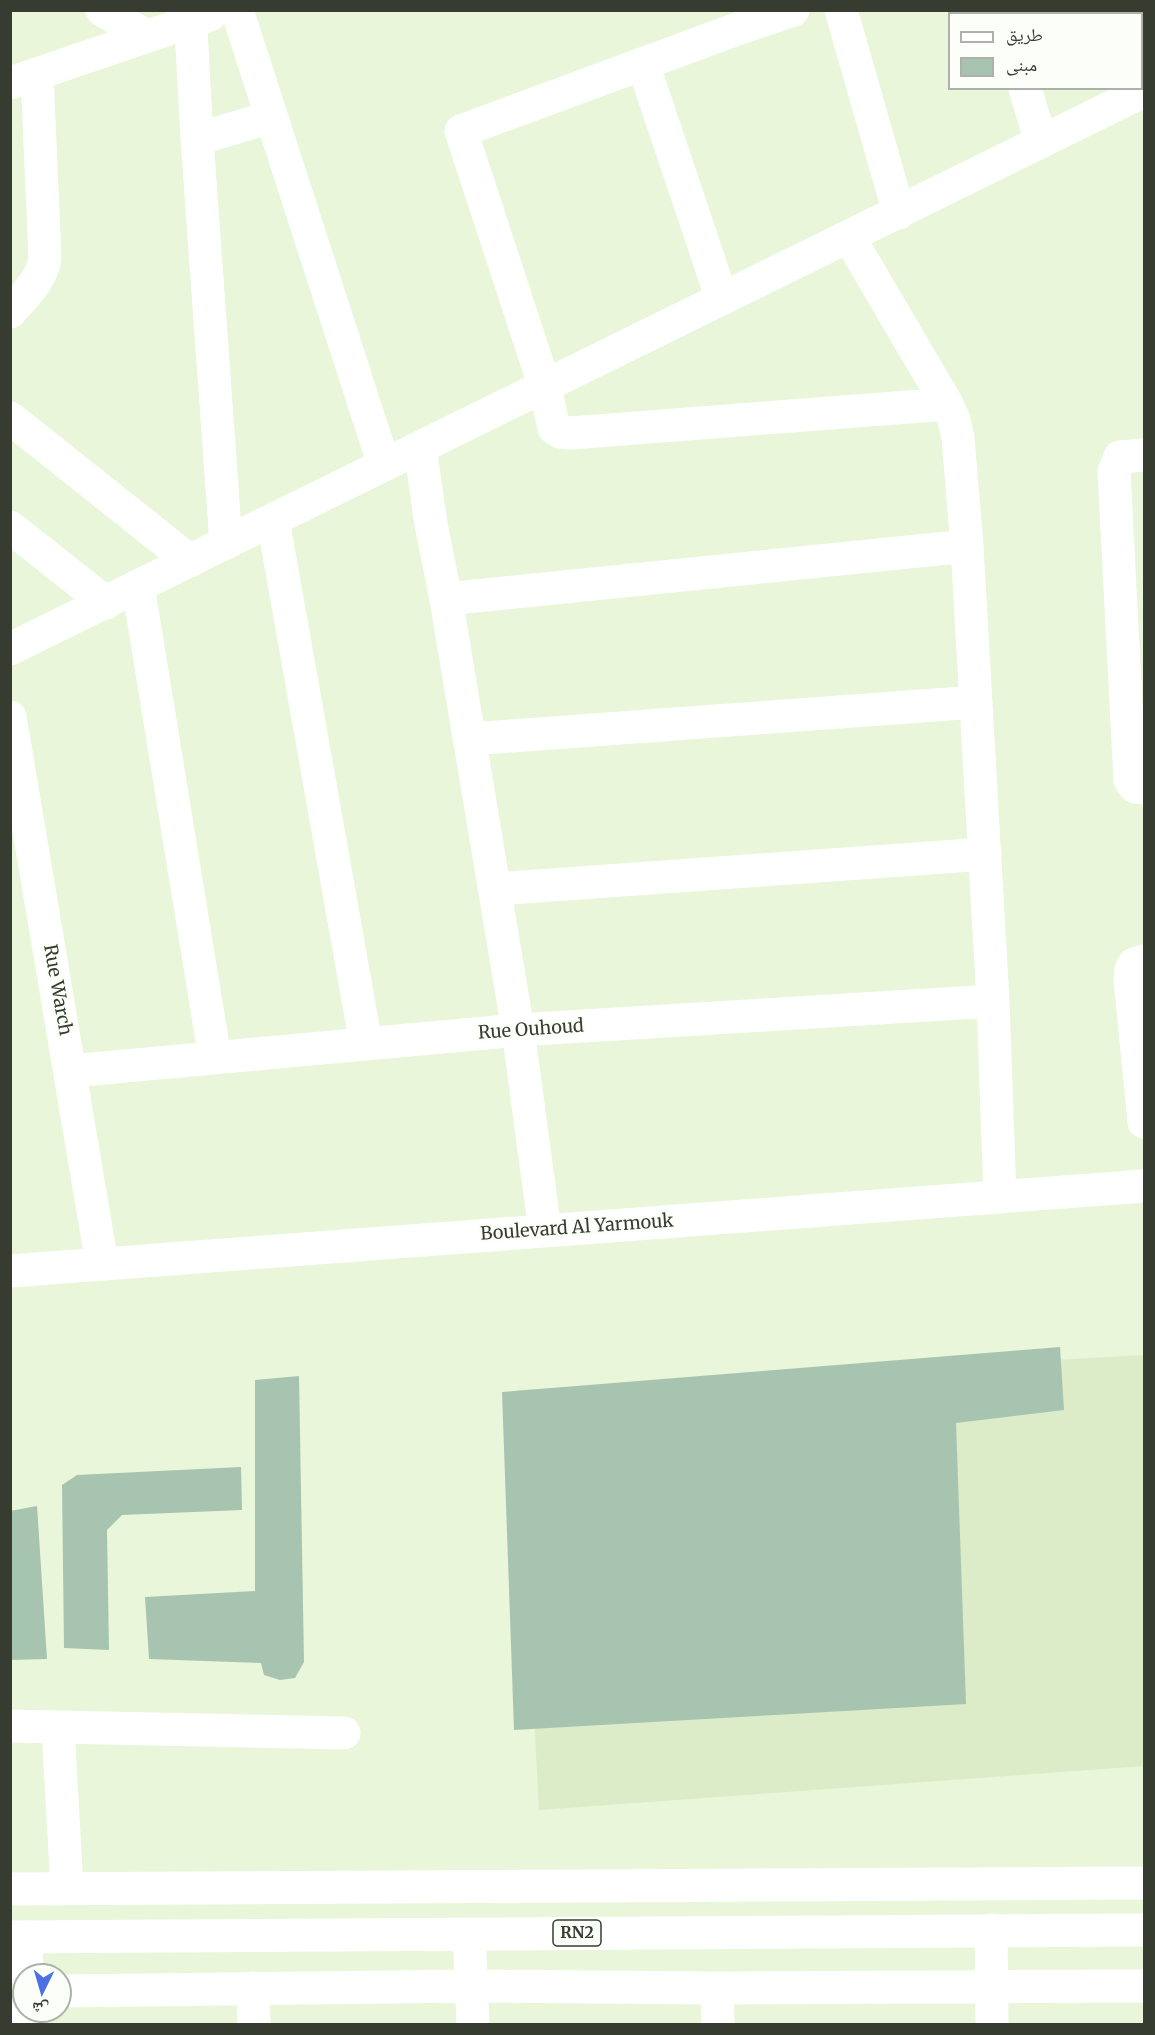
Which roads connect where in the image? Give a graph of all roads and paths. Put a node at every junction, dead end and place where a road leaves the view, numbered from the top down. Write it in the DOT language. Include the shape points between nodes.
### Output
graph roads {
  1 [pos="102,10"];
  2 [pos="224,10"];
  3 [pos="237,10"];
  4 [pos="793,10"];
  5 [pos="841,10"];
  6 [pos="190,16"];
  7 [pos="734,20"];
  8 [pos="147,36"];
  9 [pos="644,64"];
  10 [pos="24,79"];
  11 [pos="1026,90"];
  12 [pos="1144,91"];
  13 [pos="271,117"];
  14 [pos="197,139"];
  15 [pos="1041,142"];
  16 [pos="899,213"];
  17 [pos="849,237"];
  18 [pos="722,299"];
  19 [pos="10,312"];
  20 [pos="545,387"];
  21 [pos="947,404"];
  22 [pos="10,418"];
  23 [pos="420,448"];
  24 [pos="1144,455"];
  25 [pos="384,465"];
  26 [pos="273,520"];
  27 [pos="10,527"];
  28 [pos="226,543"];
  29 [pos="967,546"];
  30 [pos="190,561"];
  31 [pos="138,586"];
  32 [pos="446,599"];
  33 [pos="106,603"];
  34 [pos="1133,616"];
  35 [pos="10,649"];
  36 [pos="976,702"];
  37 [pos="10,717"];
  38 [pos="470,739"];
  39 [pos="1144,789"];
  40 [pos="985,854"];
  41 [pos="495,890"];
  42 [pos="1144,961"];
  43 [pos="993,1000"];
  44 [pos="518,1030"];
  45 [pos="366,1044"];
  46 [pos="215,1058"];
  47 [pos="71,1071"];
  48 [pos="1144,1122"];
  49 [pos="1144,1186"];
  50 [pos="1000,1197"];
  51 [pos="544,1231"];
  52 [pos="102,1264"];
  53 [pos="10,1271"];
  54 [pos="10,1726"];
  55 [pos="58,1728"];
  56 [pos="344,1733"];
  57 [pos="14,1882"];
  58 [pos="1144,1883"];
  59 [pos="67,1888"];
  60 [pos="991,1930"];
  61 [pos="1144,1930"];
  62 [pos="470,1934"];
  63 [pos="18,1937"];
  64 [pos="24,1963"];
  65 [pos="472,1986"];
  66 [pos="1144,1986"];
  67 [pos="992,1987"];
  68 [pos="253,1988"];
  69 [pos="717,1988"];
  70 [pos="72,1991"];
  71 [pos="254,2025"];
  72 [pos="472,2025"];
  73 [pos="718,2025"];
  74 [pos="992,2025"];
  1 -- 8 [label="main road"];
  2 -- 6 [label="main road"];
  3 -- 13 [label="main road"];
  4 -- 7 [label="main road"];
  5 -- 16 [label="main road"];
  6 -- 8 [label="main road"];
  6 -- 14 [label="main road"];
  7 -- 9 [label="main road"];
  8 -- 10 [label="main road"];
  9 -- 18 [label="main road"];
  9 -- 20 [label="main road" via="461,131"];
  10 -- 19 [label="main road" via="45,258 36,282"];
  11 -- 15 [label="main road"];
  12 -- 15 [label="main road"];
  13 -- 14 [label="main road"];
  13 -- 25 [label="main road"];
  14 -- 28 [label="main road"];
  15 -- 16 [label="main road"];
  16 -- 17 [label="main road"];
  17 -- 18 [label="main road"];
  17 -- 21 [label="main road"];
  18 -- 20 [label="main road"];
  20 -- 21 [label="main road" via="554,428 560,432"];
  20 -- 23 [label="main road"];
  21 -- 29 [label="main road" via="958,438"];
  22 -- 30 [label="main road"];
  23 -- 25 [label="main road"];
  23 -- 32 [label="main road"];
  24 -- 34 [label="main road" via="1120,457 1114,472"];
  25 -- 26 [label="main road"];
  26 -- 28 [label="main road"];
  26 -- 45 [label="main road"];
  27 -- 33 [label="main road"];
  28 -- 30 [label="main road"];
  29 -- 32 [label="main road"];
  29 -- 36 [label="main road"];
  30 -- 31 [label="main road"];
  31 -- 33 [label="main road"];
  31 -- 46 [label="main road"];
  32 -- 38 [label="main road"];
  33 -- 35 [label="main road"];
  34 -- 39 [label="main road" via="1130,780 1135,787"];
  36 -- 38 [label="main road"];
  36 -- 40 [label="main road"];
  37 -- 47 [label="main road, Rue Warch"];
  38 -- 41 [label="main road"];
  40 -- 41 [label="main road"];
  40 -- 43 [label="main road"];
  41 -- 44 [label="main road"];
  42 -- 48 [label="main road" via="1134,964 1130,979"];
  43 -- 44 [label="main road, Rue Ouhoud"];
  43 -- 50 [label="main road"];
  44 -- 45 [label="main road, Rue Ouhoud"];
  44 -- 51 [label="main road"];
  45 -- 46 [label="main road, Rue Ouhoud"];
  46 -- 47 [label="main road, Rue Ouhoud"];
  47 -- 52 [label="main road, Rue Warch"];
  49 -- 50 [label="main road, Boulevard Al Yarmouk"];
  50 -- 51 [label="main road, Boulevard Al Yarmouk"];
  51 -- 52 [label="main road, Boulevard Al Yarmouk"];
  52 -- 53 [label="main road, Boulevard Al Yarmouk"];
  54 -- 55 [label="main road"];
  55 -- 56 [label="main road"];
  55 -- 59 [label="main road"];
  57 -- 59 [label="main road"];
  58 -- 59 [label="main road"];
  60 -- 61 [label="main road, RN2"];
  60 -- 62 [label="main road, RN2"];
  60 -- 67 [label="main road"];
  62 -- 63 [label="main road, RN2"];
  62 -- 65 [label="main road"];
  63 -- 64 [label="main road"];
  65 -- 68 [label="main road"];
  65 -- 69 [label="main road"];
  65 -- 72 [label="main road"];
  66 -- 67 [label="main road"];
  67 -- 69 [label="main road"];
  67 -- 74 [label="main road"];
  68 -- 70 [label="main road"];
  68 -- 71 [label="main road"];
  69 -- 73 [label="main road"];
}
